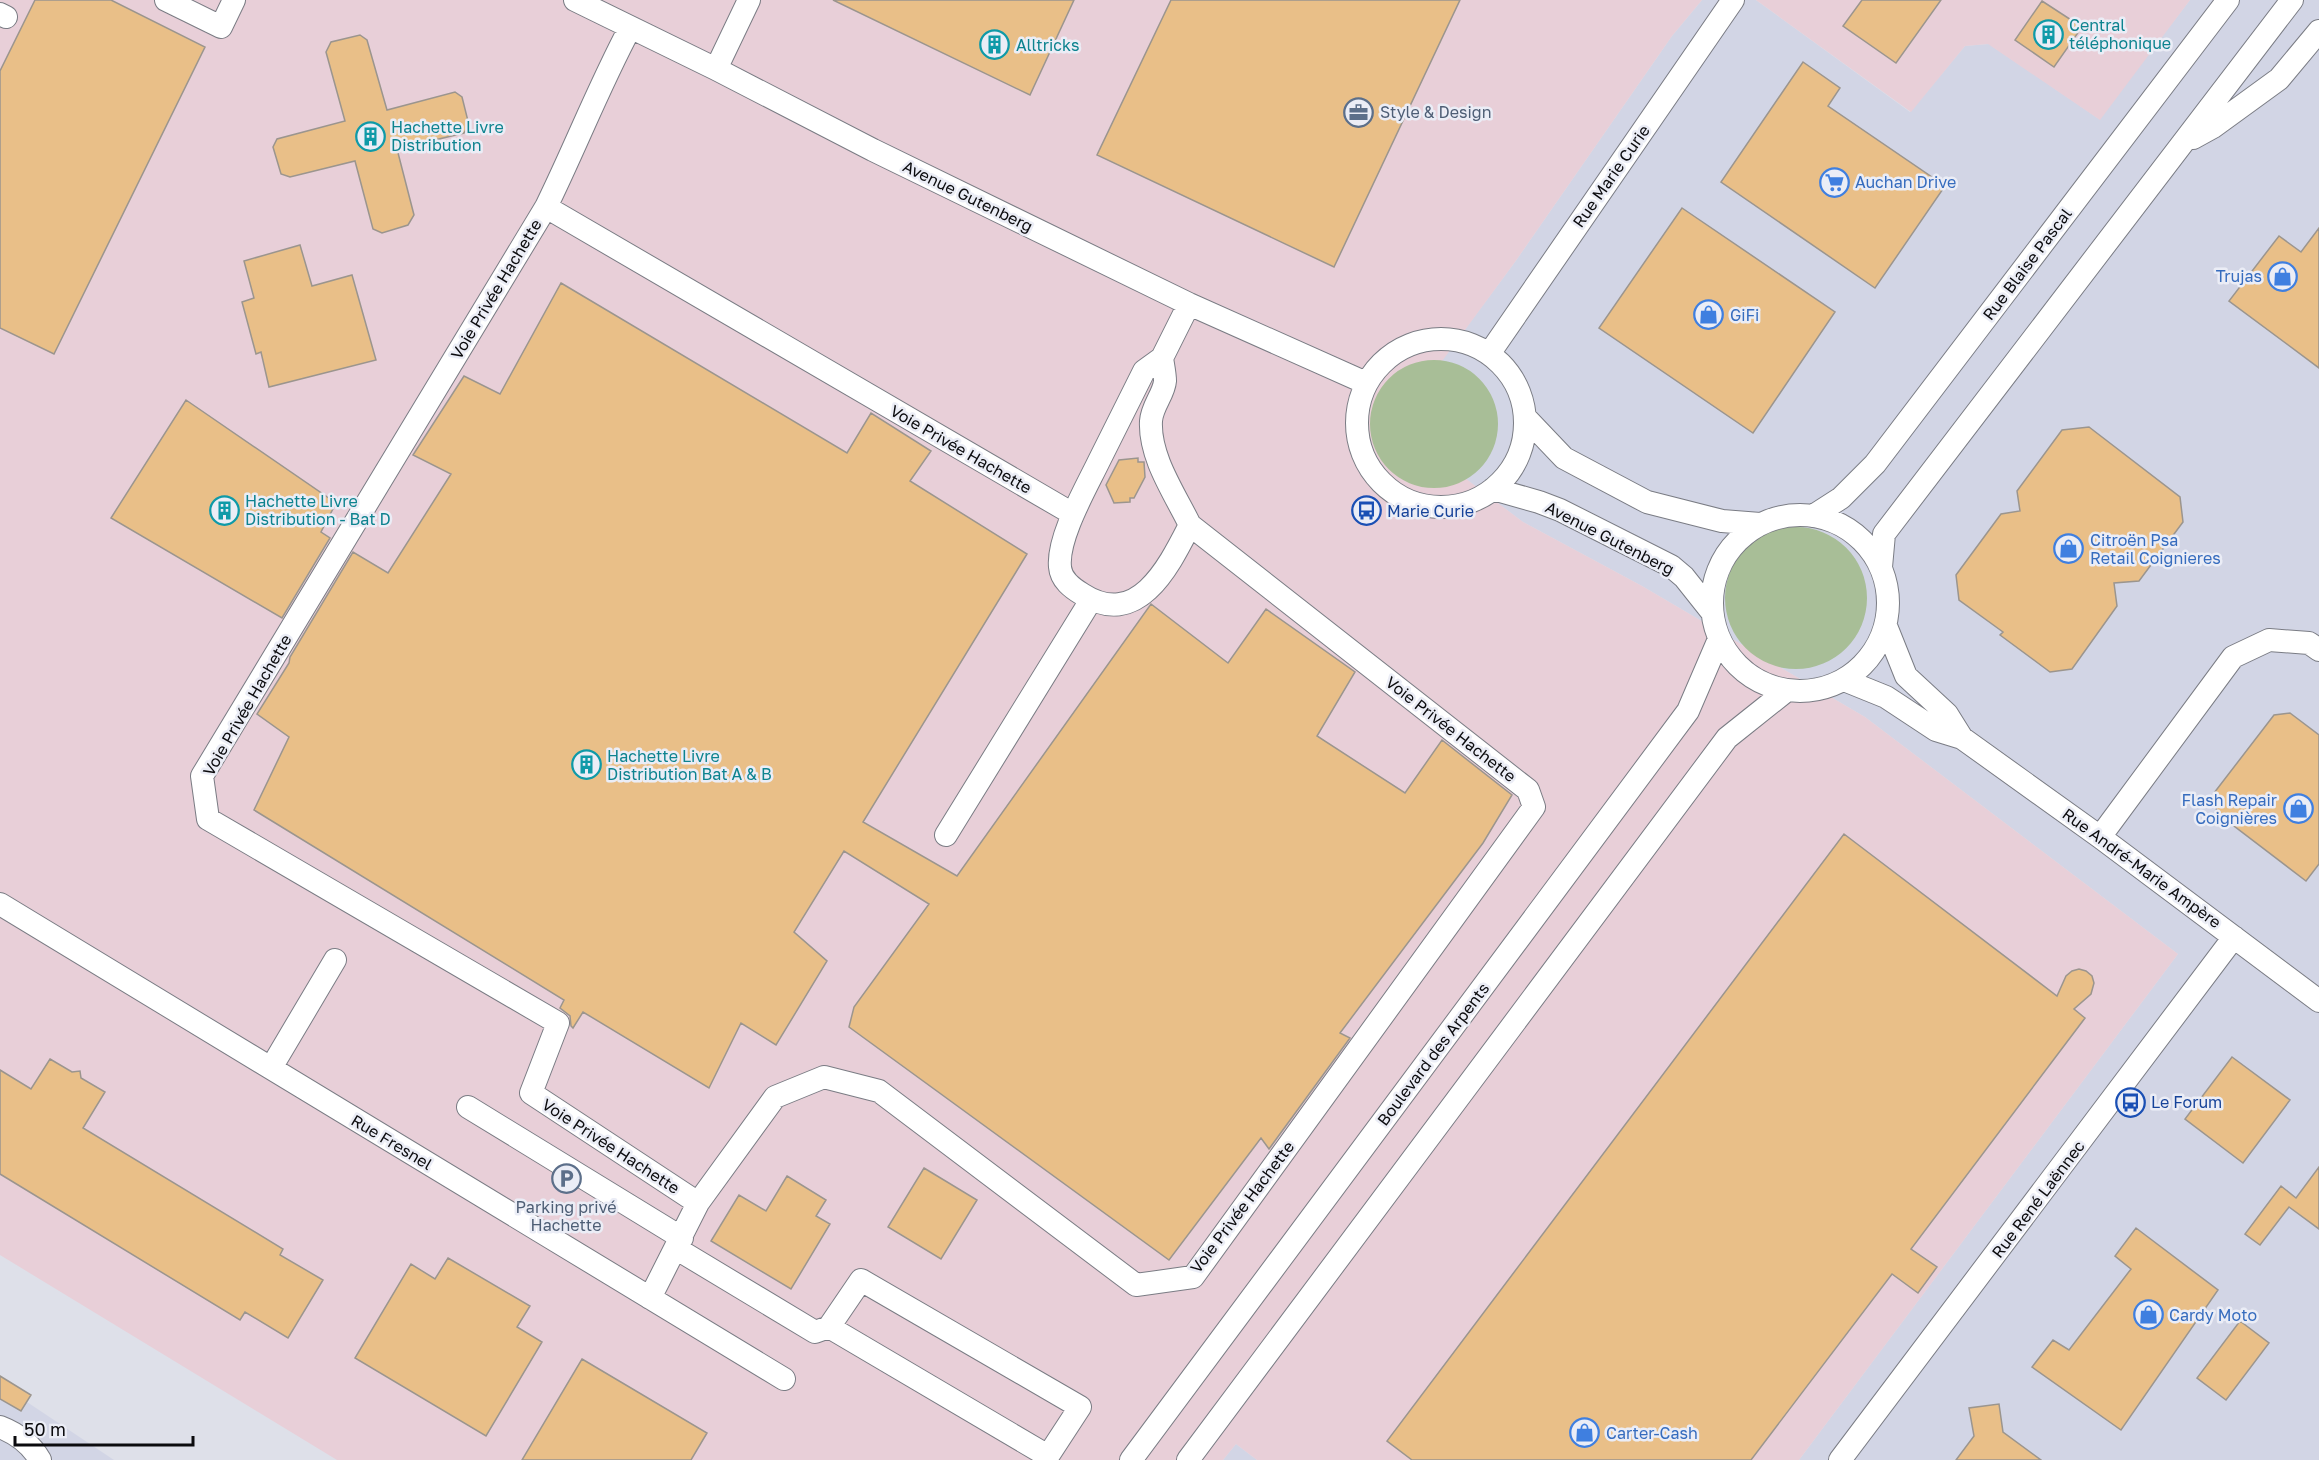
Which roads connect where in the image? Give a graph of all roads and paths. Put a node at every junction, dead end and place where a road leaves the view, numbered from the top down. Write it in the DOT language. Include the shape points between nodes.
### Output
graph roads {
  1 [pos="166,0"];
  2 [pos="234,0"];
  3 [pos="575,0"];
  4 [pos="750,0"];
  5 [pos="1733,0"];
  6 [pos="2228,0"];
  7 [pos="2292,0"];
  8 [pos="630,28"];
  9 [pos="2319,31"];
  10 [pos="716,69"];
  11 [pos="2184,143"];
  12 [pos="546,207"];
  13 [pos="1189,304"];
  14 [pos="1490,354"];
  15 [pos="1162,358"];
  16 [pos="1366,383"];
  17 [pos="1525,417"];
  18 [pos="1493,489"];
  19 [pos="1073,514"];
  20 [pos="1813,516"];
  21 [pos="1760,524"];
  22 [pos="1190,525"];
  23 [pos="1881,567"];
  24 [pos="1091,600"];
  25 [pos="1712,611"];
  26 [pos="1886,626"];
  27 [pos="1719,639"];
  28 [pos="2319,650"];
  29 [pos="1844,680"];
  30 [pos="1786,691"];
  31 [pos="1962,738"];
  32 [pos="946,835"];
  33 [pos="2100,837"];
  34 [pos="0,904"];
  35 [pos="2234,937"];
  36 [pos="335,960"];
  37 [pos="2319,1001"];
  38 [pos="271,1068"];
  39 [pos="468,1107"];
  40 [pos="698,1203"];
  41 [pos="679,1243"];
  42 [pos="650,1298"];
  43 [pos="829,1327"];
  44 [pos="784,1378"];
  45 [pos="0,1427"];
  46 [pos="40,1460"];
  47 [pos="1131,1460"];
  48 [pos="1188,1460"];
  49 [pos="1840,1460"];
  1 -- 2 [label="street" via="221,27"];
  3 -- 8 [label="street, Avenue Gutenberg"];
  4 -- 10 [label="street"];
  5 -- 14 [label="street, Rue Marie Curie"];
  6 -- 20 [label="street, Rue Blaise Pascal" via="1875,464 1841,498"];
  7 -- 11 [label="street"];
  8 -- 10 [label="street, Avenue Gutenberg"];
  8 -- 12 [label="street"];
  9 -- 11 [label="street" via="2279,79 2213,128"];
  10 -- 13 [label="street, Avenue Gutenberg"];
  11 -- 23 [label="street" via="1884,534"];
  12 -- 19 [label="street, Voie Privée Hachette"];
  12 -- 40 [label="street, Voie Privée Hachette" via="202,776 208,819 558,1023 531,1093"];
  13 -- 15 [label="street, Voie Privée Hachette"];
  13 -- 16 [label="street, Avenue Gutenberg"];
  14 -- 16 [label="street" via="1464,341 1435,338 1407,345 1383,360"];
  14 -- 17 [label="street" via="1520,392"];
  15 -- 19 [label="street, Voie Privée Hachette" via="1144,371"];
  15 -- 22 [label="street, Voie Privée Hachette" via="1165,382 1154,405 1152,436 1158,458"];
  16 -- 18 [label="street" via="1356,410 1357,439 1367,466 1386,488 1411,502 1439,507 1467,503"];
  17 -- 18 [label="street" via="1523,441 1512,468"];
  17 -- 21 [label="street" via="1564,458 1647,502 1722,521"];
  18 -- 25 [label="street, Avenue Gutenberg" via="1560,510 1671,566"];
  19 -- 24 [label="street" via="1060,567 1074,590"];
  20 -- 21 [label="street" via="1790,515"];
  20 -- 23 [label="street" via="1838,523 1863,541"];
  21 -- 25 [label="street" via="1728,552 1716,575"];
  22 -- 24 [label="street" via="1161,577 1142,596 1118,605"];
  22 -- 40 [label="street, Voie Privée Hachette" via="1528,790 1534,807 1193,1277 1136,1285 879,1091 824,1077 775,1096"];
  23 -- 26 [label="street" via="1889,605"];
  24 -- 32 [label="street"];
  25 -- 27 [label="street"];
  26 -- 29 [label="street" via="1861,668"];
  26 -- 31 [label="street" via="1906,676 1947,714"];
  27 -- 30 [label="street" via="1733,661 1750,677"];
  27 -- 47 [label="street, Boulevard des Arpents" via="1688,711"];
  28 -- 33 [label="street" via="2309,643 2269,639 2233,657"];
  29 -- 30 [label="street" via="1815,691"];
  29 -- 31 [label="street" via="1886,697 1936,730"];
  30 -- 48 [label="street" via="1727,738"];
  31 -- 33 [label="street, Rue André-Marie Ampère"];
  33 -- 35 [label="street, Rue André-Marie Ampère"];
  34 -- 38 [label="street, Rue Fresnel"];
  35 -- 37 [label="street, Rue André-Marie Ampère"];
  35 -- 49 [label="street, Rue René Laënnec"];
  36 -- 38 [label="street"];
  38 -- 42 [label="street, Rue Fresnel"];
  39 -- 41 [label="street"];
  40 -- 41 [label="street"];
  41 -- 42 [label="street"];
  41 -- 43 [label="street" via="815,1332"];
  42 -- 44 [label="street, Rue Fresnel"];
  43 -- 43 [label="street" via="861,1280 1080,1407 1048,1456"];
  45 -- 46 [label="street" via="33,1447"];
}
